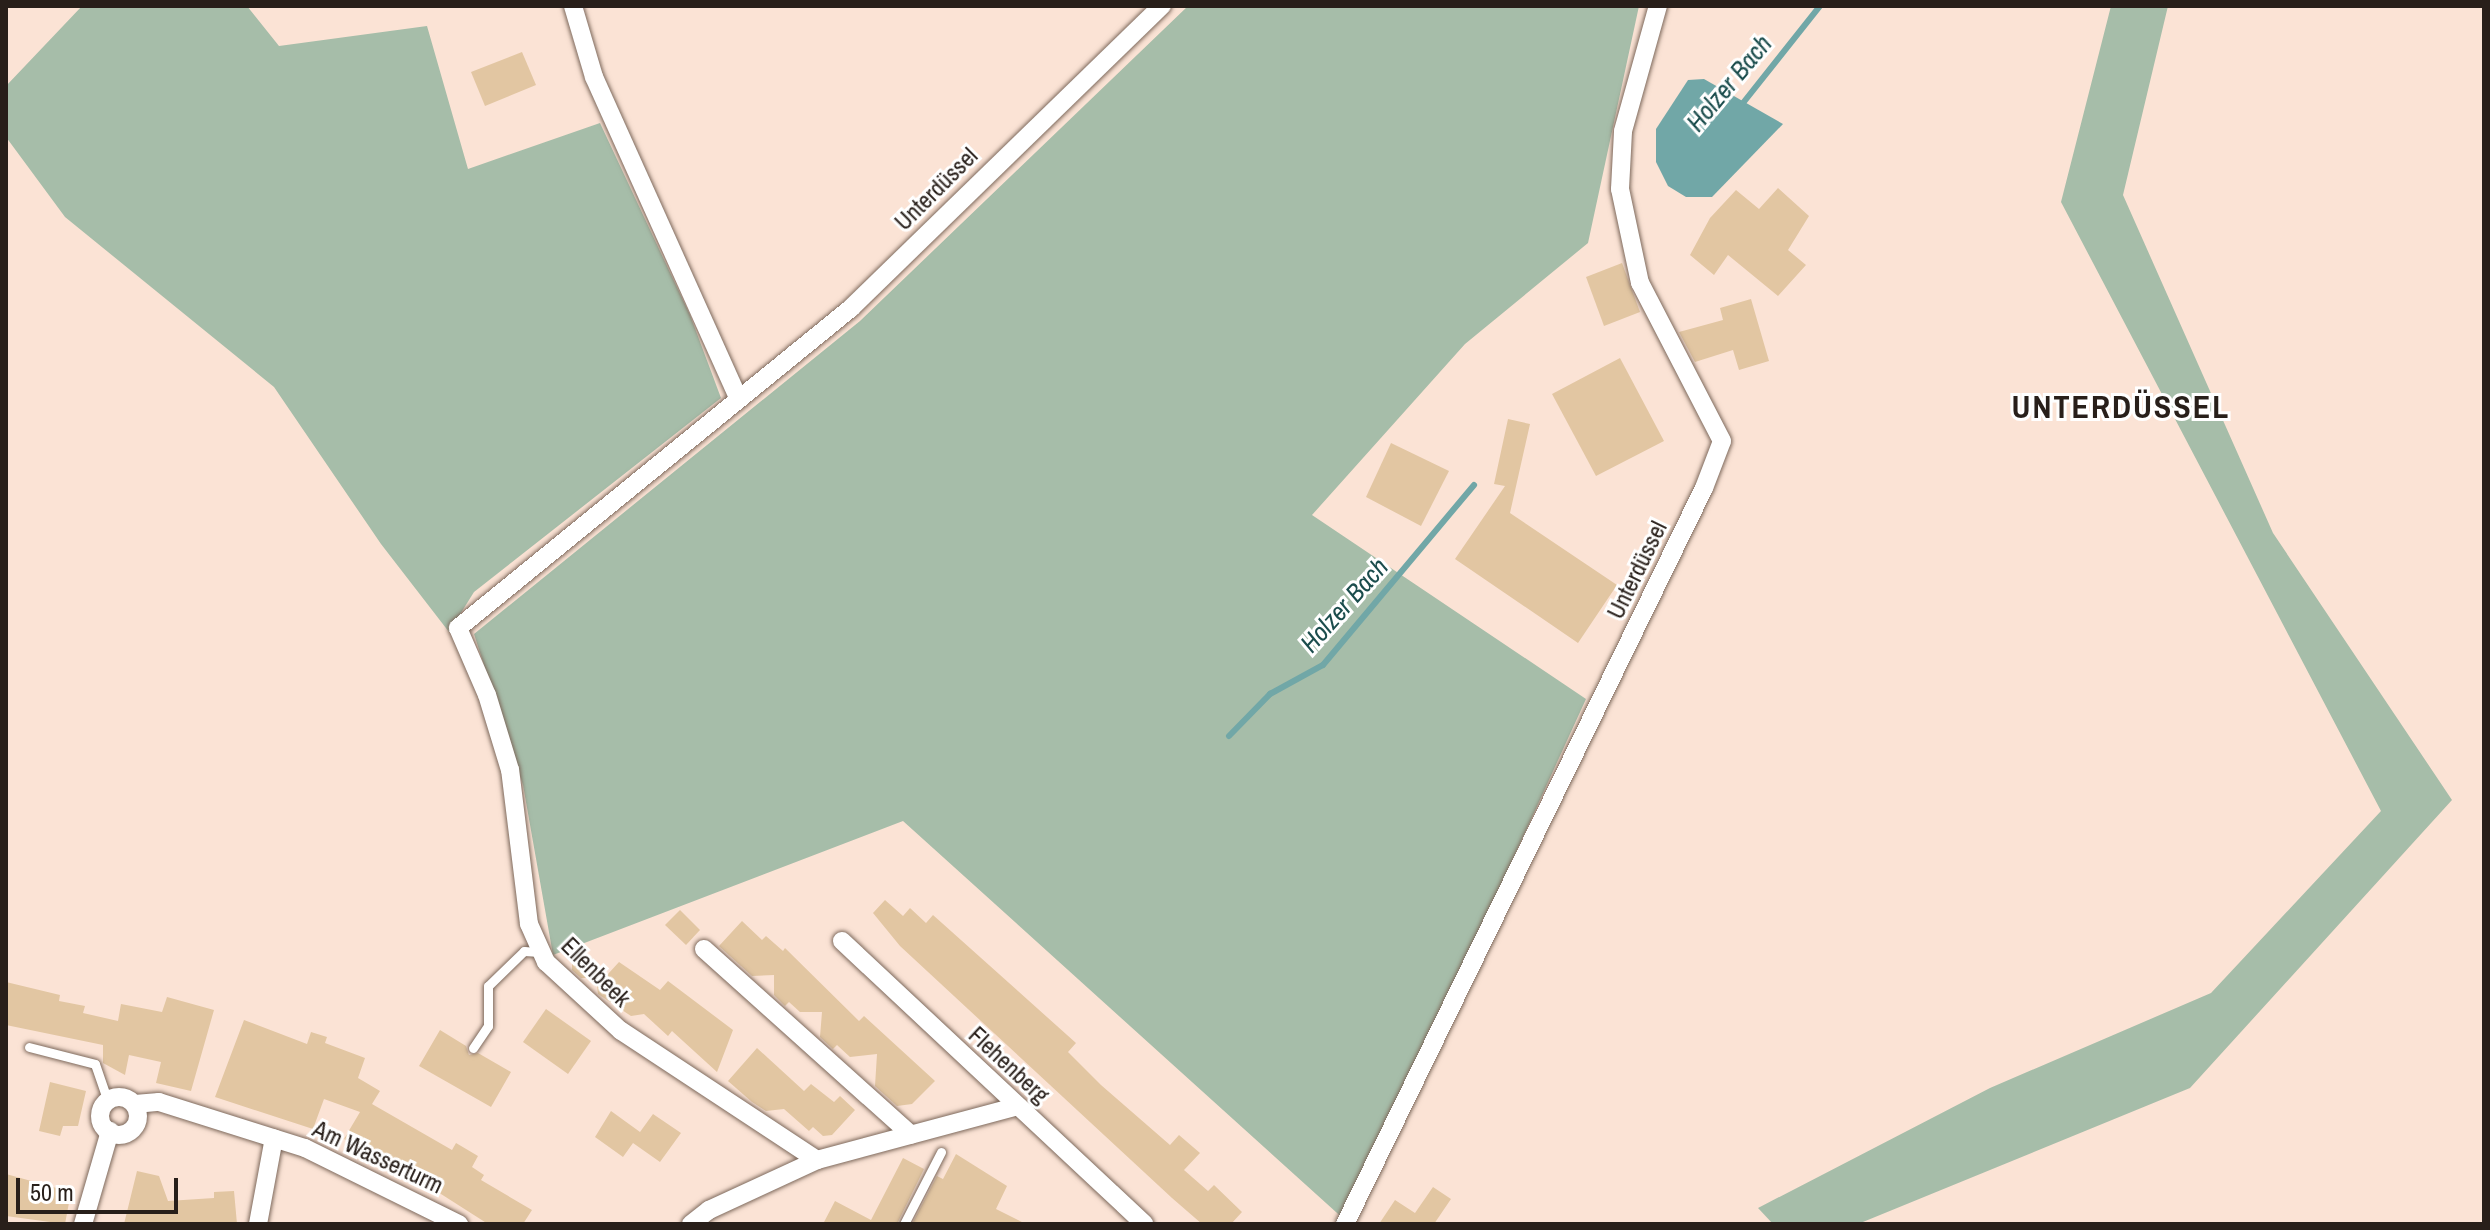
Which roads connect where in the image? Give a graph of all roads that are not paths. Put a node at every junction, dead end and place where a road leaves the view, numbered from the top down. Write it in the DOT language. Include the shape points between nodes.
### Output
graph roads {
  1 [pos="573,6"];
  2 [pos="1162,6"];
  3 [pos="1658,6"];
  4 [pos="738,398"];
  5 [pos="458,628"];
  6 [pos="842,941"];
  7 [pos="704,949"];
  8 [pos="541,952"];
  9 [pos="29,1047"];
  10 [pos="473,1048"];
  11 [pos="108,1101"];
  12 [pos="135,1104"];
  13 [pos="1018,1106"];
  14 [pos="110,1131"];
  15 [pos="911,1135"];
  16 [pos="274,1138"];
  17 [pos="941,1152"];
  18 [pos="817,1160"];
  19 [pos="83,1224"];
  20 [pos="258,1224"];
  21 [pos="459,1224"];
  22 [pos="691,1224"];
  23 [pos="904,1224"];
  24 [pos="1144,1224"];
  25 [pos="1345,1224"];
  1 -- 4 [label="street" via="594,77"];
  2 -- 4 [label="street, Unterdüssel" via="1035,123 851,308"];
  3 -- 25 [label="street, Unterdüssel" via="1623,131 1620,189 1640,283 1722,441 1704,488"];
  4 -- 5 [label="street, Unterdüssel"];
  5 -- 8 [label="street, Ellenbeek" via="487,695 510,770 529,924"];
  6 -- 13 [label="street, Flehenberg"];
  7 -- 15 [label="street"];
  8 -- 10 [label="lane" via="524,951 488,986 488,1026"];
  8 -- 18 [label="street, Ellenbeek" via="621,1031"];
  9 -- 11 [label="lane" via="95,1064"];
  11 -- 12 [label="street" via="122,1096"];
  11 -- 14 [label="street" via="100,1113"];
  12 -- 14 [label="street" via="139,1119 131,1132"];
  12 -- 16 [label="street, Am Wasserturm" via="159,1102"];
  13 -- 15 [label="street"];
  13 -- 24 [label="street, Flehenberg"];
  14 -- 19 [label="street"];
  15 -- 18 [label="street"];
  16 -- 20 [label="street, Am Wasserturm"];
  16 -- 21 [label="street, Am Wasserturm"];
  17 -- 23 [label="lane"];
  18 -- 22 [label="street" via="709,1210"];
}
